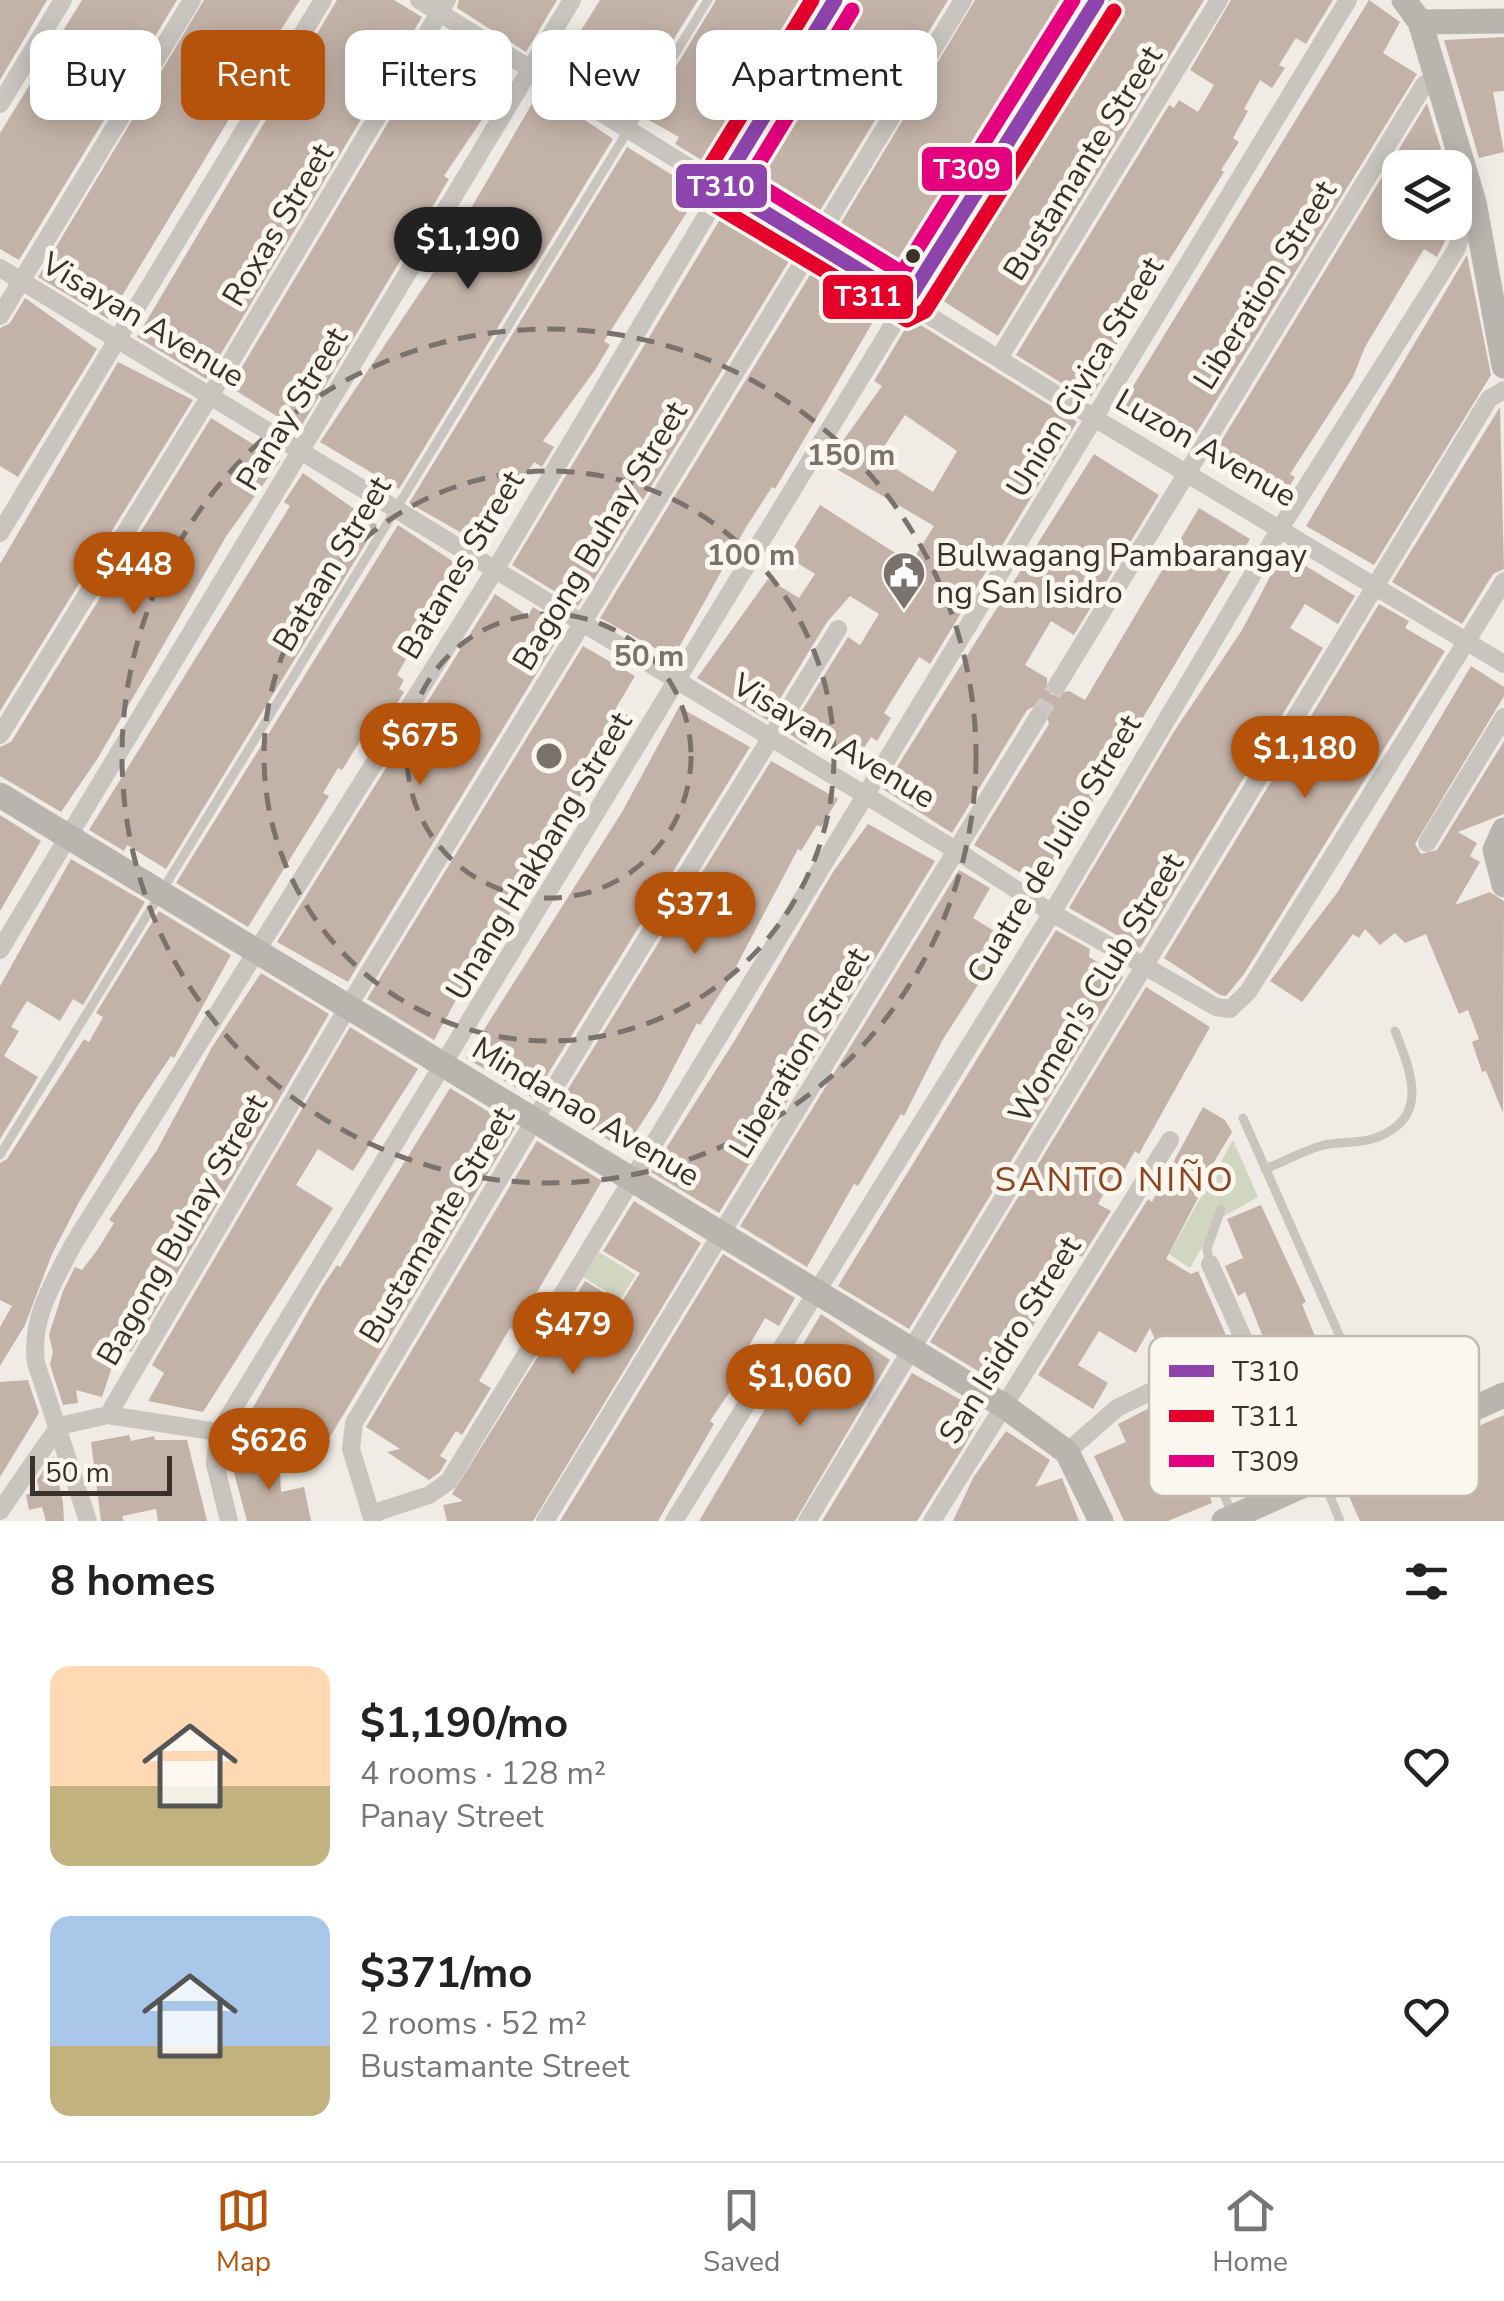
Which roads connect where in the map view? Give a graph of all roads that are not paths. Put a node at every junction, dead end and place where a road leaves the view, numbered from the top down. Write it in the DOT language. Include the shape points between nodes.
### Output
graph roads {
  1 [pos="63,0"];
  2 [pos="192,0"];
  3 [pos="323,0"];
  4 [pos="418,0"];
  5 [pos="572,0"];
  6 [pos="708,0"];
  7 [pos="835,0"];
  8 [pos="963,0"];
  9 [pos="1096,0"];
  10 [pos="1219,0"];
  11 [pos="1348,0"];
  12 [pos="1404,0"];
  13 [pos="444,6"];
  14 [pos="1504,21"];
  15 [pos="1420,22"];
  16 [pos="528,67"];
  17 [pos="1436,77"];
  18 [pos="0,104"];
  19 [pos="629,130"];
  20 [pos="721,186"];
  21 [pos="1474,202"];
  22 [pos="814,243"];
  23 [pos="0,268"];
  24 [pos="21,281"];
  25 [pos="908,300"];
  26 [pos="0,316"];
  27 [pos="116,339"];
  28 [pos="999,358"];
  29 [pos="1504,366"];
  30 [pos="1504,390"];
  31 [pos="210,396"];
  32 [pos="1096,419"];
  33 [pos="302,452"];
  34 [pos="1186,470"];
  35 [pos="395,508"];
  36 [pos="1281,526"];
  37 [pos="0,532"];
  38 [pos="495,570"];
  39 [pos="1504,581"];
  40 [pos="1378,587"];
  41 [pos="582,622"];
  42 [pos="838,629"];
  43 [pos="1466,641"];
  44 [pos="1504,664"];
  45 [pos="680,682"];
  46 [pos="1058,684"];
  47 [pos="1504,717"];
  48 [pos="1032,726"];
  49 [pos="0,734"];
  50 [pos="769,736"];
  51 [pos="0,796"];
  52 [pos="866,796"];
  53 [pos="1504,830"];
  54 [pos="72,836"];
  55 [pos="1427,843"];
  56 [pos="957,851"];
  57 [pos="1504,885"];
  58 [pos="162,893"];
  59 [pos="1052,914"];
  60 [pos="0,950"];
  61 [pos="259,950"];
  62 [pos="1143,968"];
  63 [pos="349,1006"];
  64 [pos="1395,1030"];
  65 [pos="446,1065"];
  66 [pos="1242,1118"];
  67 [pos="535,1119"];
  68 [pos="1170,1140"];
  69 [pos="0,1155"];
  70 [pos="1265,1170"];
  71 [pos="631,1178"];
  72 [pos="1221,1209"];
  73 [pos="723,1234"];
  74 [pos="1210,1264"];
  75 [pos="819,1290"];
  76 [pos="1242,1336"];
  77 [pos="1339,1336"];
  78 [pos="912,1350"];
  79 [pos="1149,1392"];
  80 [pos="1504,1395"];
  81 [pos="1004,1406"];
  82 [pos="1479,1406"];
  83 [pos="108,1414"];
  84 [pos="59,1426"];
  85 [pos="218,1434"];
  86 [pos="310,1446"];
  87 [pos="1067,1452"];
  88 [pos="1280,1496"];
  89 [pos="1325,1496"];
  90 [pos="0,1511"];
  91 [pos="372,1518"];
  92 [pos="1229,1519"];
  93 [pos="88,1521"];
  94 [pos="229,1521"];
  95 [pos="546,1521"];
  96 [pos="674,1521"];
  97 [pos="806,1521"];
  98 [pos="932,1521"];
  99 [pos="1101,1521"];
  100 [pos="1340,1521"];
  1 -- 18 [label="street"];
  2 -- 24 [label="street"];
  3 -- 27 [label="street"];
  4 -- 13 [label="street, Luzon Avenue"];
  5 -- 16 [label="street, Panay Street"];
  6 -- 19 [label="lane, Bataan Street"];
  7 -- 20 [label="street, Batanes Street"];
  8 -- 22 [label="street, Bagong Buhay Street"];
  9 -- 25 [label="street, Unang Hakbang Street"];
  10 -- 28 [label="street, Bustamante Street"];
  11 -- 32 [label="street, Union Civica Street"];
  12 -- 15 [label="street"];
  13 -- 16 [label="street, Luzon Avenue"];
  13 -- 31 [label="street, Roxas Street"];
  14 -- 15 [label="street"];
  15 -- 17 [label="street"];
  16 -- 19 [label="street, Luzon Avenue"];
  16 -- 33 [label="street, Panay Street"];
  17 -- 21 [label="street"];
  17 -- 34 [label="street, Liberation Street" via="1424,85"];
  19 -- 20 [label="street, Luzon Avenue"];
  19 -- 35 [label="lane, Bataan Street"];
  20 -- 22 [label="street, Luzon Avenue"];
  20 -- 38 [label="street, Batanes Street"];
  21 -- 29 [label="street"];
  21 -- 36 [label="street, Cuatre de Julio Street" via="1456,250"];
  22 -- 25 [label="street, Luzon Avenue"];
  22 -- 41 [label="street, Bagong Buhay Street"];
  23 -- 24 [label="street, Visayan Avenue"];
  24 -- 26 [label="street"];
  24 -- 27 [label="street, Visayan Avenue"];
  25 -- 28 [label="street, Luzon Avenue"];
  25 -- 45 [label="street, Unang Hakbang Street"];
  27 -- 31 [label="street, Visayan Avenue"];
  27 -- 37 [label="street"];
  28 -- 32 [label="street, Luzon Avenue"];
  30 -- 40 [label="street, Women's Club Street" via="1488,400"];
  31 -- 33 [label="street, Visayan Avenue"];
  31 -- 49 [label="street, Roxas Street"];
  32 -- 34 [label="street, Luzon Avenue"];
  32 -- 52 [label="street, Union Civica Street"];
  33 -- 35 [label="street, Visayan Avenue"];
  33 -- 54 [label="street, Panay Street"];
  34 -- 36 [label="street, Luzon Avenue"];
  34 -- 46 [label="street, Liberation Street"];
  35 -- 38 [label="street, Visayan Avenue"];
  35 -- 58 [label="lane, Bataan Street"];
  36 -- 40 [label="street, Luzon Avenue"];
  36 -- 59 [label="street, Cuatre de Julio Street"];
  38 -- 41 [label="street, Visayan Avenue"];
  38 -- 61 [label="street, Batanes Street"];
  39 -- 43 [label="street"];
  40 -- 43 [label="street, Luzon Avenue"];
  40 -- 62 [label="street, Women's Club Street"];
  41 -- 45 [label="street, Visayan Avenue"];
  41 -- 63 [label="street, Bagong Buhay Street"];
  42 -- 50 [label="street, Bustamante Street"];
  43 -- 44 [label="street, Luzon Avenue"];
  43 -- 62 [label="street, Visayan Avenue" via="1248,992 1230,1009 1216,1007"];
  45 -- 50 [label="street, Visayan Avenue"];
  45 -- 65 [label="street, Unang Hakbang Street"];
  47 -- 55 [label="street"];
  48 -- 56 [label="street, Liberation Street"];
  50 -- 52 [label="street, Visayan Avenue"];
  50 -- 67 [label="street, Bustamante Street"];
  51 -- 54 [label="street, Mindanao Avenue"];
  52 -- 56 [label="street, Visayan Avenue"];
  52 -- 71 [label="street, Union Civica Street"];
  53 -- 57 [label="street" via="1495,850"];
  54 -- 58 [label="street, Mindanao Avenue"];
  54 -- 60 [label="street, Panay Street"];
  56 -- 59 [label="street, Visayan Avenue"];
  56 -- 73 [label="street, Liberation Street"];
  58 -- 61 [label="street, Mindanao Avenue"];
  58 -- 69 [label="lane, Bataan Street"];
  59 -- 62 [label="street, Visayan Avenue"];
  59 -- 75 [label="street, Cuatre de Julio Street"];
  61 -- 63 [label="street, Mindanao Avenue"];
  61 -- 84 [label="street, Batanes Street" via="74,1243 40,1310 36,1363"];
  62 -- 78 [label="street, Women's Club Street"];
  63 -- 65 [label="street, Mindanao Avenue"];
  63 -- 83 [label="street, Bagong Buhay Street"];
  64 -- 70 [label="lane" via="1414,1081 1412,1108 1394,1128 1376,1139 1324,1145"];
  65 -- 67 [label="street, Mindanao Avenue"];
  65 -- 85 [label="street, Unang Hakbang Street"];
  66 -- 70 [label="lane"];
  67 -- 71 [label="street, Mindanao Avenue"];
  67 -- 91 [label="street, Bustamante Street" via="354,1423 351,1449"];
  68 -- 81 [label="street, San Isidro Street"];
  70 -- 77 [label="lane"];
  71 -- 73 [label="street, Mindanao Avenue"];
  71 -- 91 [label="street, Union Civica Street" via="449,1481"];
  72 -- 74 [label="lane" via="1207,1249"];
  73 -- 75 [label="street, Mindanao Avenue"];
  73 -- 95 [label="street, Liberation Street"];
  74 -- 76 [label="street"];
  75 -- 78 [label="street, Mindanao Avenue"];
  75 -- 96 [label="street, Cuatre de Julio Street"];
  78 -- 81 [label="street, Mindanao Avenue"];
  78 -- 97 [label="street, Women's Club Street"];
  79 -- 87 [label="street" via="1117,1408"];
  80 -- 82 [label="street"];
  81 -- 87 [label="street, Mindanao Avenue"];
  81 -- 98 [label="street, San Isidro Street"];
  83 -- 84 [label="street"];
  83 -- 85 [label="street"];
  84 -- 90 [label="street"];
  84 -- 93 [label="street, Batanes Street"];
  85 -- 86 [label="street"];
  85 -- 94 [label="street" via="215,1464"];
  87 -- 99 [label="street, Mindanao Avenue"];
  88 -- 92 [label="street"];
  89 -- 100 [label="lane"];
}
